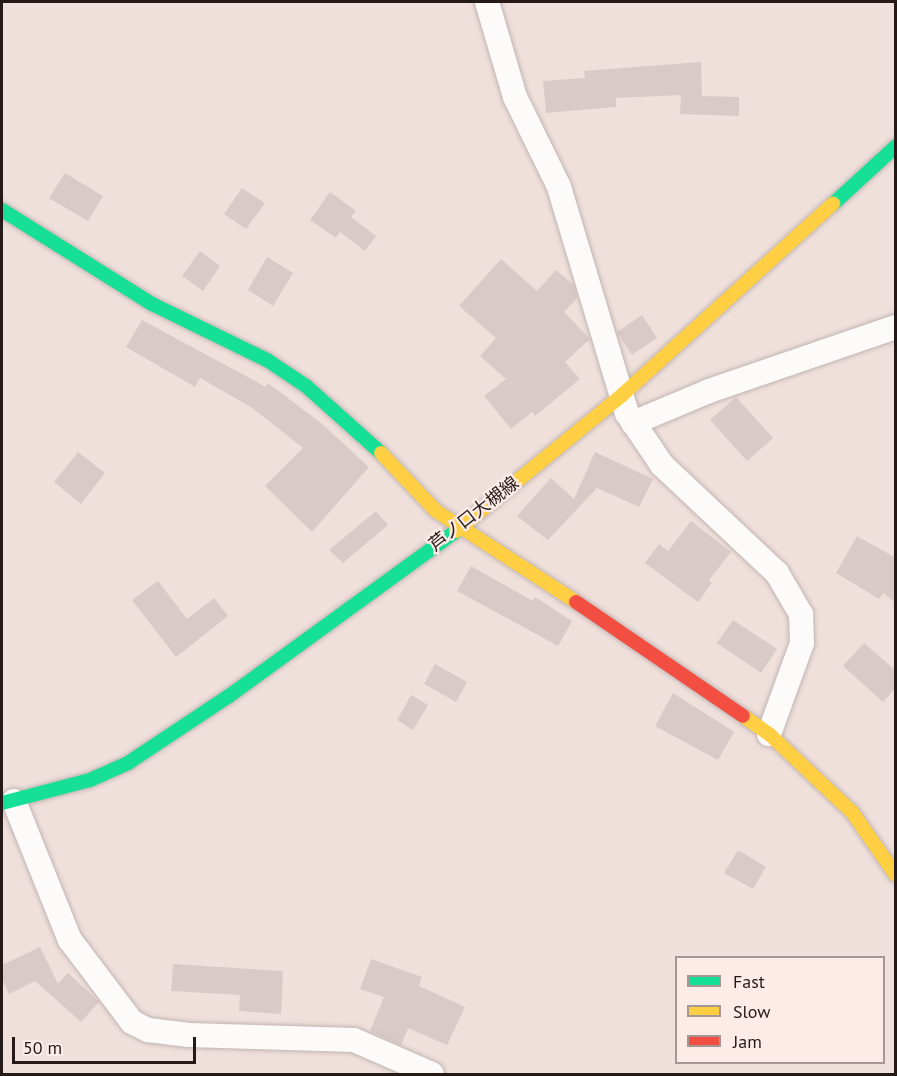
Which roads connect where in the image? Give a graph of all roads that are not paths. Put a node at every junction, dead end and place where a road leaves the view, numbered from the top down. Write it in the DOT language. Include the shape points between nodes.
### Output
graph roads {
  1 [pos="487,2"];
  2 [pos="896,146"];
  3 [pos="2,210"];
  4 [pos="896,327"];
  5 [pos="622,395"];
  6 [pos="633,423"];
  7 [pos="461,527"];
  8 [pos="769,734"];
  9 [pos="8,802"];
  10 [pos="896,875"];
  11 [pos="432,1074"];
  1 -- 5 [label="street" via="515,97 559,188"];
  2 -- 5 [label="street, 芦ノ口大槻線"];
  3 -- 7 [label="street" via="152,304 267,360 306,386 363,433 436,511"];
  4 -- 6 [label="street" via="700,394"];
  5 -- 6 [label="street"];
  5 -- 7 [label="street, 芦ノ口大槻線"];
  6 -- 8 [label="street" via="662,465 777,573 796,602 802,643"];
  7 -- 8 [label="street" via="652,651"];
  7 -- 9 [label="street, 芦ノ口大槻線" via="136,758 90,780"];
  8 -- 10 [label="street" via="852,812"];
  9 -- 11 [label="street" via="70,940 132,1022 148,1030 189,1035 354,1040"];
}
